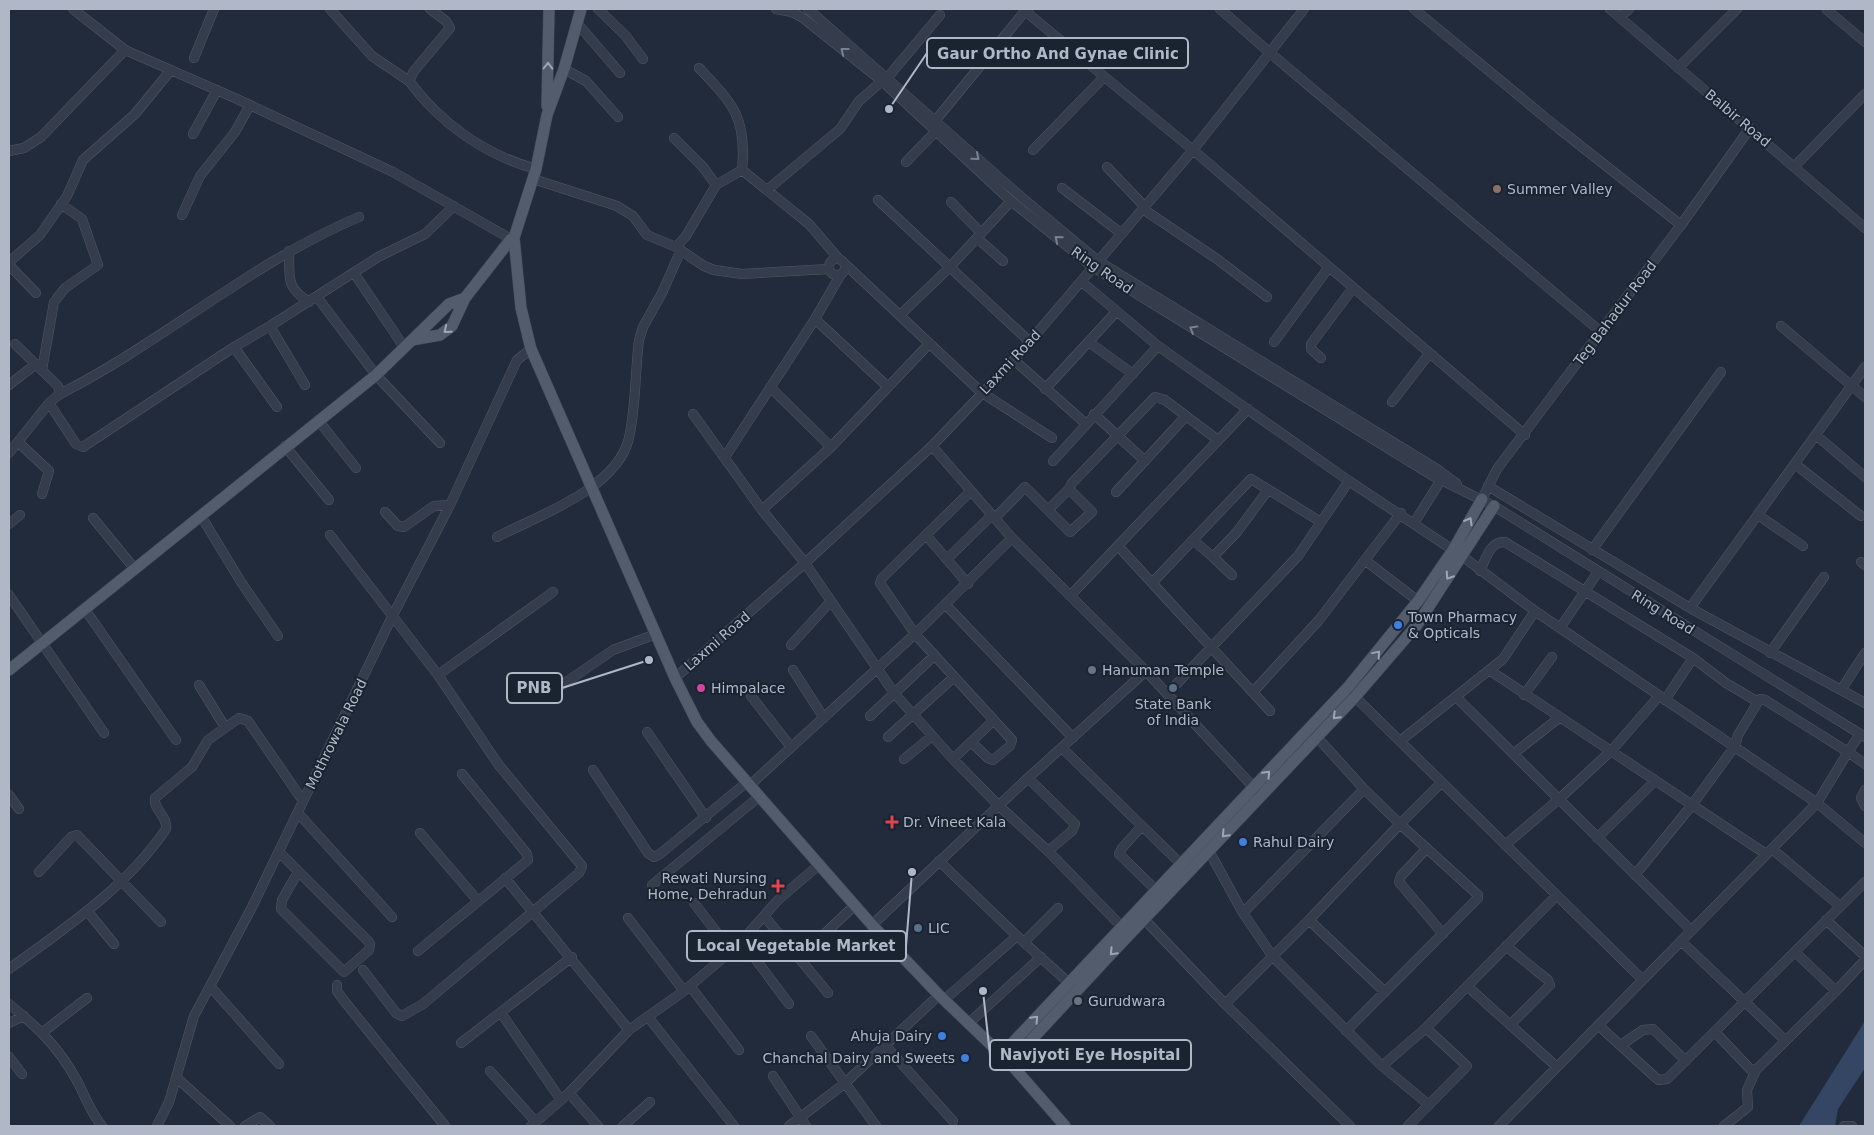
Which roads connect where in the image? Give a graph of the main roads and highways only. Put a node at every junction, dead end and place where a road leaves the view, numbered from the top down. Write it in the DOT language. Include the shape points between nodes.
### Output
graph roads {
  1 [pos="549,9"];
  2 [pos="580,9"];
  3 [pos="547,115"];
  4 [pos="513,239"];
  5 [pos="465,298"];
  6 [pos="408,344"];
  7 [pos="1482,499"];
  8 [pos="1494,506"];
  9 [pos="1457,553"];
  10 [pos="9,670"];
  11 [pos="1258,791"];
  12 [pos="1160,894"];
  13 [pos="1002,1054"];
  14 [pos="1010,1063"];
  15 [pos="1064,1126"];
  3 -- 1 [label="main road, one-way"];
  2 -- 3 [label="main road" via="564,69"];
  3 -- 4 [label="main road" via="534,174"];
  4 -- 5 [label="main road"];
  4 -- 13 [label="main road" via="521,308 531,349 697,722 872,925"];
  5 -- 6 [label="main road" via="449,304"];
  5 -- 6 [label="main road, one-way" via="452,326 440,335"];
  6 -- 10 [label="main road" via="376,375"];
  9 -- 7 [label="main road, one-way"];
  8 -- 9 [label="main road"];
  11 -- 9 [label="main road, one-way"];
  9 -- 11 [label="main road, one-way" via="1417,625 1355,697"];
  11 -- 12 [label="main road, one-way" via="1209,851"];
  11 -- 12 [label="main road" via="1181,864"];
  13 -- 12 [label="main road, one-way" via="1122,927"];
  12 -- 14 [label="main road, one-way" via="1144,919"];
  13 -- 14 [label="main road"];
  14 -- 15 [label="main road"];
}
